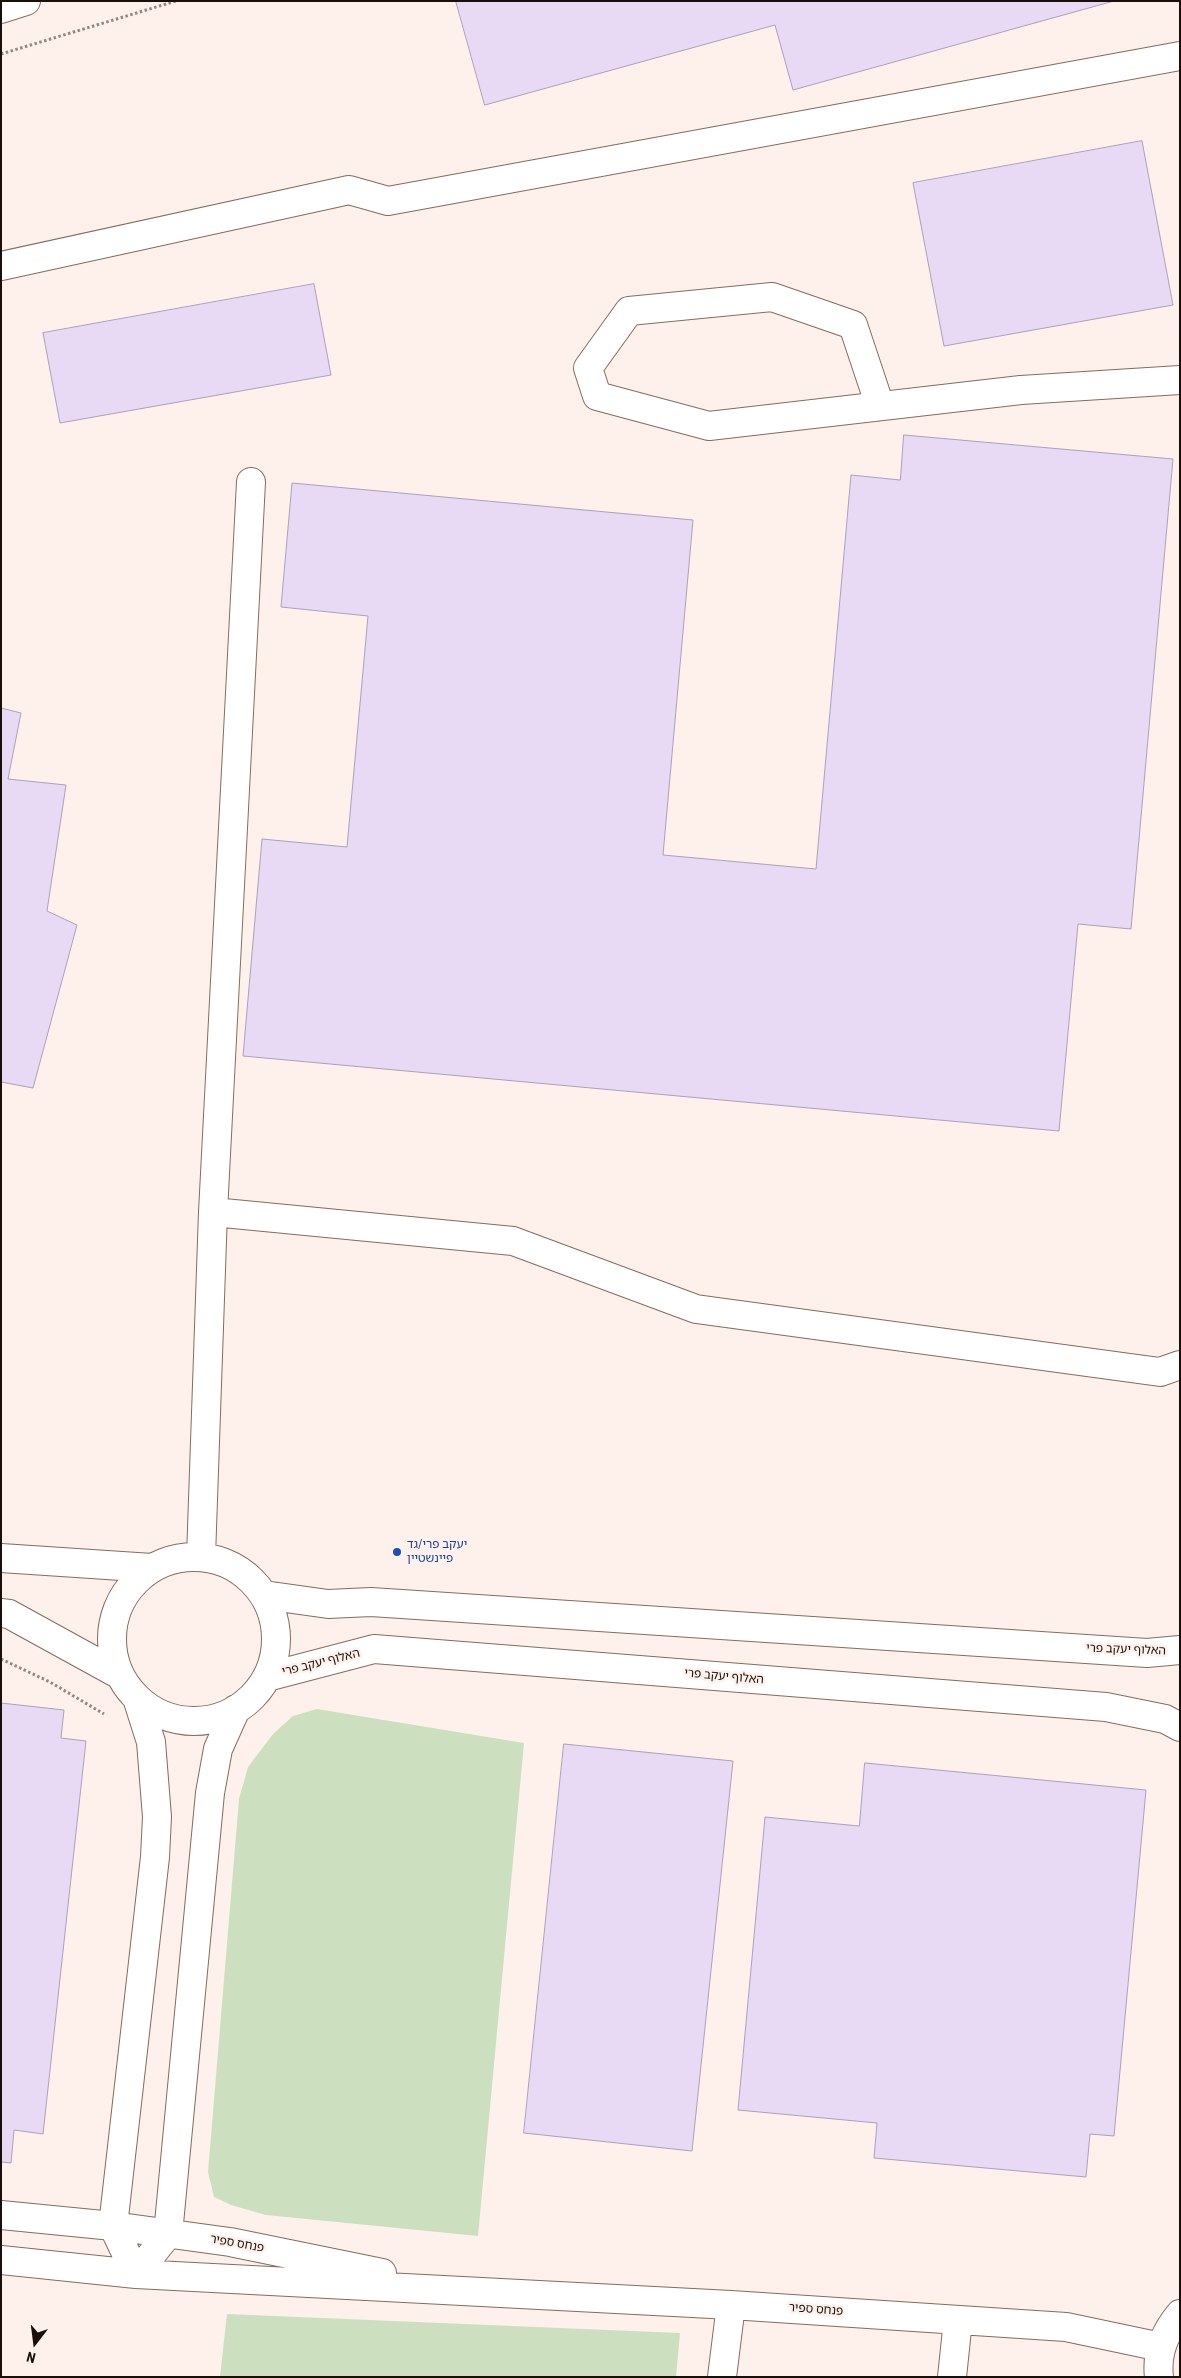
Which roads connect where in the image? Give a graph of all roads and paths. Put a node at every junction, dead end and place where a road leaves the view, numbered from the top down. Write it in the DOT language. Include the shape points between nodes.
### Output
graph roads {
  1 [pos="26,1"];
  2 [pos="176,1"];
  3 [pos="1,9"];
  4 [pos="1,54"];
  5 [pos="1180,56"];
  6 [pos="1,266"];
  7 [pos="1180,380"];
  8 [pos="880,406"];
  9 [pos="251,482"];
  10 [pos="213,1212"];
  11 [pos="1180,1365"];
  12 [pos="201,1557"];
  13 [pos="1,1558"];
  14 [pos="152,1568"];
  15 [pos="264,1595"];
  16 [pos="1,1613"];
  17 [pos="1180,1650"];
  18 [pos="120,1675"];
  19 [pos="267,1677"];
  20 [pos="137,1698"];
  21 [pos="236,1709"];
  22 [pos="1180,1727"];
  23 [pos="1,2215"];
  24 [pos="113,2226"];
  25 [pos="168,2234"];
  26 [pos="1,2260"];
  27 [pos="136,2274"];
  28 [pos="469,2291"];
  29 [pos="731,2305"];
  30 [pos="1180,2314"];
  31 [pos="958,2320"];
  32 [pos="1161,2347"];
  33 [pos="722,2377"];
  34 [pos="952,2377"];
  35 [pos="1159,2377"];
  1 -- 3 [label="street"];
  2 -- 4 [label="path"];
  5 -- 6 [label="street" via="388,201 349,190"];
  7 -- 8 [label="street" via="1020,390"];
  8 -- 8 [label="street" via="709,426 597,396 588,368 629,311 772,297 852,325"];
  9 -- 10 [label="street"];
  10 -- 11 [label="street" via="513,1241 696,1309 1160,1372"];
  10 -- 12 [label="street"];
  12 -- 14 [label="street" via="175,1558"];
  12 -- 15 [label="street" via="225,1563 247,1576"];
  13 -- 14 [label="street"];
  14 -- 18 [label="street" via="132,1585 120,1603 112,1628 113,1652"];
  15 -- 17 [label="street, האלוף יעקב פרי" via="328,1604 370,1602 1147,1653"];
  15 -- 19 [label="street" via="273,1617 276,1638 274,1658"];
  16 -- 18 [label="street"];
  18 -- 20 [label="street"];
  19 -- 21 [label="street" via="254,1695"];
  19 -- 22 [label="street, האלוף יעקב פרי" via="374,1649 1106,1707 1165,1719"];
  20 -- 21 [label="street" via="160,1713 187,1721 215,1718"];
  20 -- 24 [label="street" via="151,1742 156,1857"];
  21 -- 25 [label="street" via="218,1749 210,1793"];
  23 -- 24 [label="street, פנחס ספיר"];
  24 -- 25 [label="street, פנחס ספיר"];
  24 -- 27 [label="street"];
  25 -- 27 [label="street"];
  25 -- 28 [label="street, פנחס ספיר" via="230,2242"];
  26 -- 27 [label="street, פנחס ספיר"];
  27 -- 28 [label="street, פנחס ספיר"];
  28 -- 29 [label="street, פנחס ספיר"];
  29 -- 31 [label="street, פנחס ספיר"];
  29 -- 33 [label="street"];
  30 -- 32 [label="street" via="1169,2327"];
  31 -- 32 [label="street, פנחס ספיר" via="1066,2327"];
  31 -- 34 [label="street"];
  32 -- 35 [label="street"];
}
